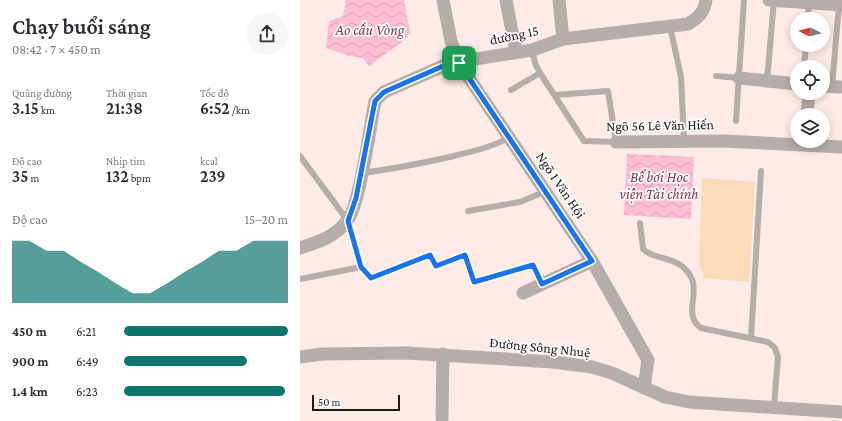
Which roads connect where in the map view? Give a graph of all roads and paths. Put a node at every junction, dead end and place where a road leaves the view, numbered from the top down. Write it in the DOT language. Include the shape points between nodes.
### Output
graph roads {
  1 [pos="446,0"];
  2 [pos="506,0"];
  3 [pos="559,0"];
  4 [pos="706,0"];
  5 [pos="744,0"];
  6 [pos="769,0"];
  7 [pos="774,0"];
  8 [pos="809,3"];
  9 [pos="840,5"];
  10 [pos="808,12"];
  11 [pos="670,26"];
  12 [pos="563,39"];
  13 [pos="532,50"];
  14 [pos="516,52"];
  15 [pos="459,63"];
  16 [pos="540,73"];
  17 [pos="716,76"];
  18 [pos="739,78"];
  19 [pos="767,81"];
  20 [pos="790,83"];
  21 [pos="832,86"];
  22 [pos="511,90"];
  23 [pos="555,95"];
  24 [pos="736,121"];
  25 [pos="510,137"];
  26 [pos="684,140"];
  27 [pos="616,142"];
  28 [pos="790,143"];
  29 [pos="830,146"];
  30 [pos="842,147"];
  31 [pos="300,156"];
  32 [pos="761,171"];
  33 [pos="361,173"];
  34 [pos="546,191"];
  35 [pos="468,211"];
  36 [pos="348,221"];
  37 [pos="640,223"];
  38 [pos="300,248"];
  39 [pos="592,261"];
  40 [pos="361,267"];
  41 [pos="300,279"];
  42 [pos="542,284"];
  43 [pos="523,293"];
  44 [pos="751,338"];
  45 [pos="443,354"];
  46 [pos="300,358"];
  47 [pos="644,388"];
  48 [pos="774,406"];
  49 [pos="842,412"];
  50 [pos="442,418"];
  1 -- 15 [label="street, Ngõ 1 Văn Hội" via="451,41"];
  2 -- 14 [label="street"];
  3 -- 12 [label="street"];
  4 -- 11 [label="street, đường 15" via="700,17 688,24"];
  5 -- 18 [label="lane"];
  6 -- 7 [label="street"];
  7 -- 8 [label="street"];
  7 -- 19 [label="lane"];
  8 -- 9 [label="street"];
  8 -- 10 [label="lane"];
  9 -- 21 [label="lane"];
  11 -- 12 [label="street, đường 15"];
  11 -- 26 [label="lane" via="681,77"];
  12 -- 13 [label="street, đường 15"];
  13 -- 14 [label="street, đường 15"];
  13 -- 16 [label="lane, Ngõ 56 Lê Văn Hiến"];
  14 -- 15 [label="street, đường 15"];
  15 -- 25 [label="street, Ngõ 1 Văn Hội"];
  15 -- 33 [label="street, đường 15" via="450,63 384,92 375,101"];
  16 -- 22 [label="lane"];
  16 -- 23 [label="lane, Ngõ 56 Lê Văn Hiến"];
  17 -- 18 [label="lane"];
  18 -- 19 [label="street"];
  18 -- 24 [label="lane"];
  19 -- 20 [label="street"];
  23 -- 27 [label="lane, Ngõ 56 Lê Văn Hiến" via="584,141"];
  23 -- 27 [label="lane" via="608,91"];
  25 -- 33 [label="lane" via="500,143 437,160"];
  25 -- 34 [label="street, Ngõ 1 Văn Hội"];
  26 -- 27 [label="street, Ngõ 56 Lê Văn Hiến"];
  26 -- 28 [label="street, Ngõ 56 Lê Văn Hiến"];
  29 -- 30 [label="street, Ngõ 56 Lê Văn Hiến"];
  31 -- 36 [label="lane"];
  32 -- 44 [label="lane"];
  33 -- 36 [label="street, đường 15"];
  34 -- 35 [label="lane" via="520,202"];
  34 -- 39 [label="street, Ngõ 1 Văn Hội"];
  36 -- 38 [label="street" via="330,238"];
  36 -- 40 [label="lane"];
  37 -- 44 [label="lane" via="643,249 647,253 662,256 678,264 688,272 693,281 692,315 695,324 701,328"];
  39 -- 42 [label="street"];
  39 -- 47 [label="street, Ngõ 1 Văn Hội" via="648,360"];
  40 -- 41 [label="lane"];
  40 -- 42 [label="lane" via="371,278 430,255 436,266 465,255 474,282 533,265"];
  42 -- 43 [label="street"];
  44 -- 48 [label="lane" via="768,342 775,348 778,357"];
  45 -- 46 [label="street, Đường Sông Nhuệ" via="322,354"];
  45 -- 47 [label="street, Đường Sông Nhuệ" via="592,367"];
  45 -- 50 [label="street"];
  47 -- 48 [label="street, Đường Sông Nhuệ" via="665,397 689,402"];
  48 -- 49 [label="street, Đường Sông Nhuệ"];
}
